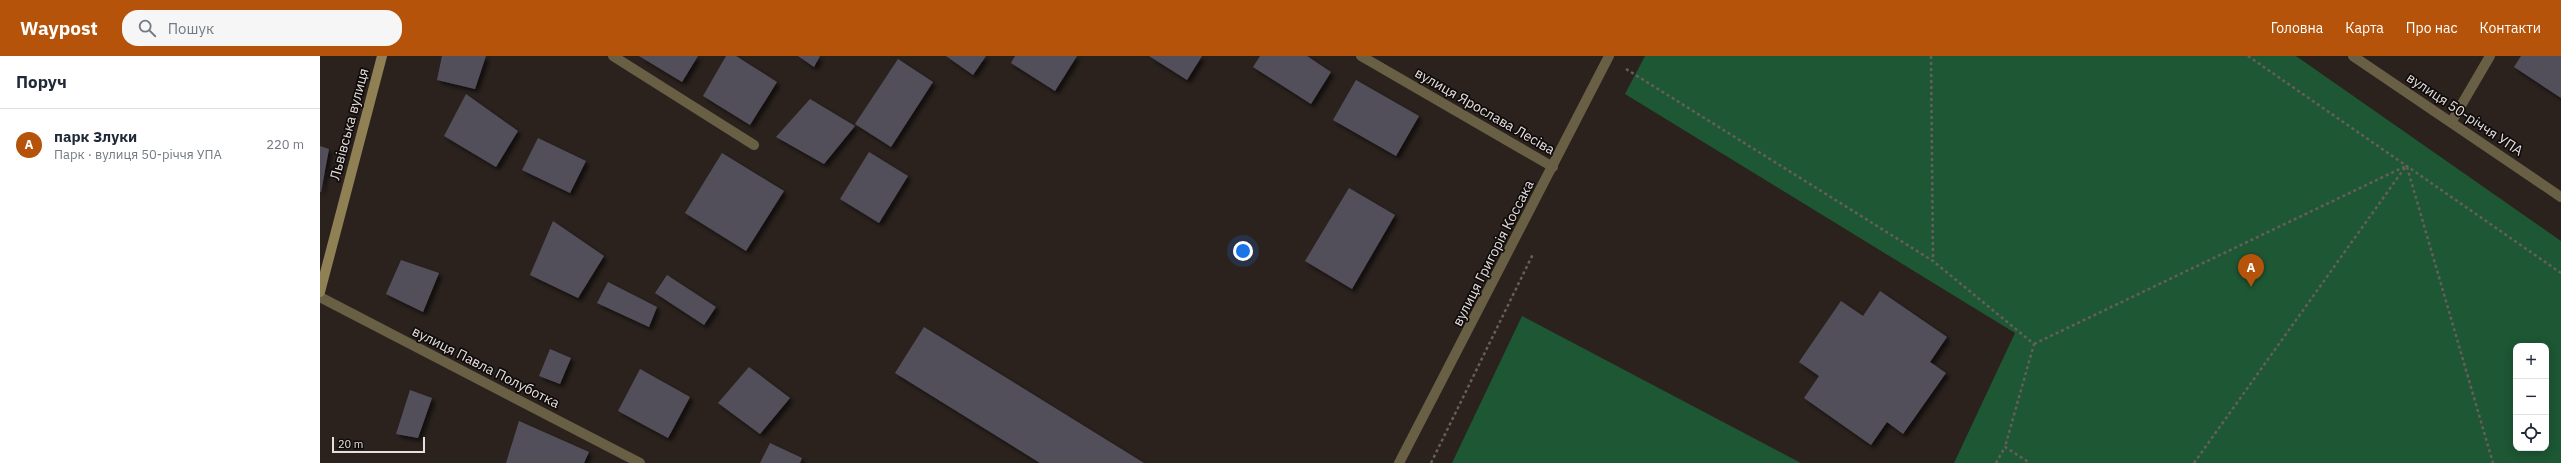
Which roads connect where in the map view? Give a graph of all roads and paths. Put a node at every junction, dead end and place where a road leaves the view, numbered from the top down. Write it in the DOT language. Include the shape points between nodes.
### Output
graph roads {
  1 [pos="382,56"];
  2 [pos="613,56"];
  3 [pos="1361,56"];
  4 [pos="1609,56"];
  5 [pos="1931,56"];
  6 [pos="2248,56"];
  7 [pos="2353,56"];
  8 [pos="2490,56"];
  9 [pos="1627,62"];
  10 [pos="1624,68"];
  11 [pos="1621,75"];
  12 [pos="2452,121"];
  13 [pos="754,145"];
  14 [pos="2406,166"];
  15 [pos="1553,167"];
  16 [pos="2561,197"];
  17 [pos="1536,248"];
  18 [pos="1933,261"];
  19 [pos="2561,274"];
  20 [pos="320,292"];
  21 [pos="320,297"];
  22 [pos="2034,344"];
  23 [pos="2005,447"];
  24 [pos="640,463"];
  25 [pos="1399,463"];
  26 [pos="1431,463"];
  27 [pos="1996,463"];
  28 [pos="2030,463"];
  29 [pos="2194,463"];
  30 [pos="2493,463"];
  1 -- 20 [label="main road, Львівська вулиця"];
  2 -- 13 [label="street"];
  3 -- 15 [label="street, вулиця Ярослава Лесіва"];
  4 -- 15 [label="street, вулиця Григорія Коссака"];
  5 -- 18 [label="path"];
  6 -- 14 [label="path"];
  7 -- 12 [label="street, вулиця 50-річчя УПА"];
  8 -- 12 [label="street"];
  9 -- 10 [label="path"];
  10 -- 11 [label="path"];
  10 -- 18 [label="path"];
  12 -- 16 [label="street, вулиця 50-річчя УПА"];
  14 -- 19 [label="path"];
  14 -- 22 [label="path"];
  14 -- 29 [label="path"];
  14 -- 30 [label="path"];
  15 -- 25 [label="street, вулиця Григорія Коссака"];
  17 -- 26 [label="path"];
  18 -- 22 [label="path"];
  21 -- 24 [label="street, вулиця Павла Полуботка"];
  22 -- 23 [label="path"];
  23 -- 27 [label="path"];
  23 -- 28 [label="path"];
}
